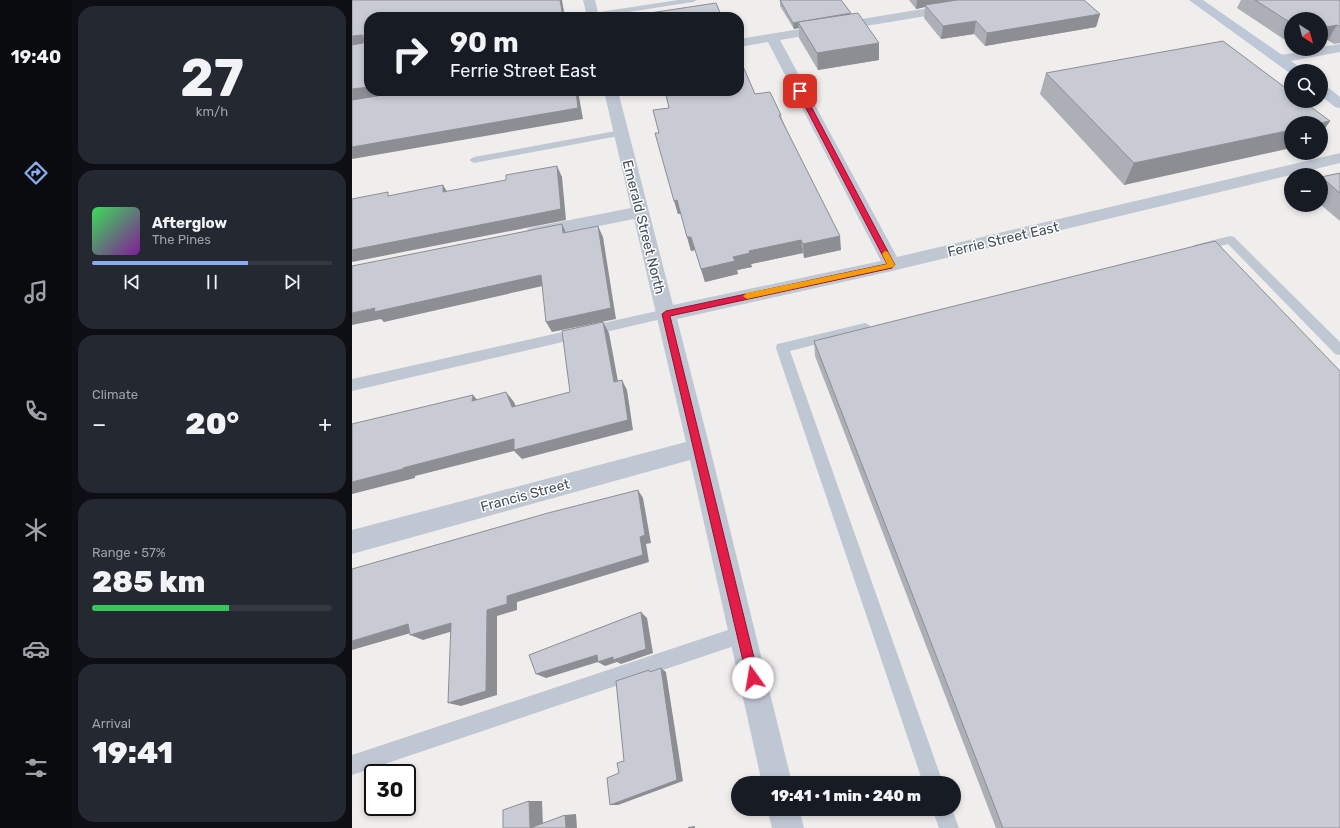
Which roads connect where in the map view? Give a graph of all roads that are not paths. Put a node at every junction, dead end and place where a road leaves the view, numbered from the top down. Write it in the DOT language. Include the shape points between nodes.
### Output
graph roads {
  1 [pos="589,0"];
  2 [pos="693,0"];
  3 [pos="1000,0"];
  4 [pos="1195,0"];
  5 [pos="592,12"];
  6 [pos="618,12"];
  7 [pos="772,37"];
  8 [pos="744,42"];
  9 [pos="1340,48"];
  10 [pos="1280,60"];
  11 [pos="1286,64"];
  12 [pos="1328,95"];
  13 [pos="612,96"];
  14 [pos="1340,104"];
  15 [pos="621,133"];
  16 [pos="1340,158"];
  17 [pos="474,160"];
  18 [pos="640,212"];
  19 [pos="516,237"];
  20 [pos="1184,251"];
  21 [pos="892,265"];
  22 [pos="666,314"];
  23 [pos="874,326"];
  24 [pos="1340,350"];
  25 [pos="352,385"];
  26 [pos="699,448"];
  27 [pos="352,542"];
  28 [pos="742,634"];
  29 [pos="352,765"];
  30 [pos="775,776"];
  31 [pos="931,776"];
  32 [pos="785,816"];
  33 [pos="945,816"];
  34 [pos="788,828"];
  35 [pos="949,828"];
  1 -- 5 [label="street"];
  2 -- 6 [label="lane"];
  3 -- 7 [label="street"];
  4 -- 10 [label="main road"];
  7 -- 8 [label="street"];
  7 -- 21 [label="street"];
  9 -- 10 [label="street"];
  10 -- 11 [label="main road"];
  12 -- 14 [label="main road"];
  13 -- 15 [label="street, Emerald Street North"];
  15 -- 17 [label="lane"];
  15 -- 18 [label="street, Emerald Street North"];
  16 -- 21 [label="street, Ferrie Street East"];
  18 -- 19 [label="street"];
  18 -- 22 [label="street, Emerald Street North"];
  20 -- 24 [label="lane" via="1230,240"];
  21 -- 22 [label="street, Ferrie Street East"];
  22 -- 25 [label="lane"];
  22 -- 26 [label="street, Emerald Street North"];
  23 -- 31 [label="lane" via="782,348"];
  26 -- 27 [label="street, Francis Street"];
  26 -- 28 [label="street, Emerald Street North"];
  28 -- 29 [label="lane"];
  28 -- 30 [label="street, Emerald Street North"];
  32 -- 34 [label="street"];
  33 -- 35 [label="lane"];
}
